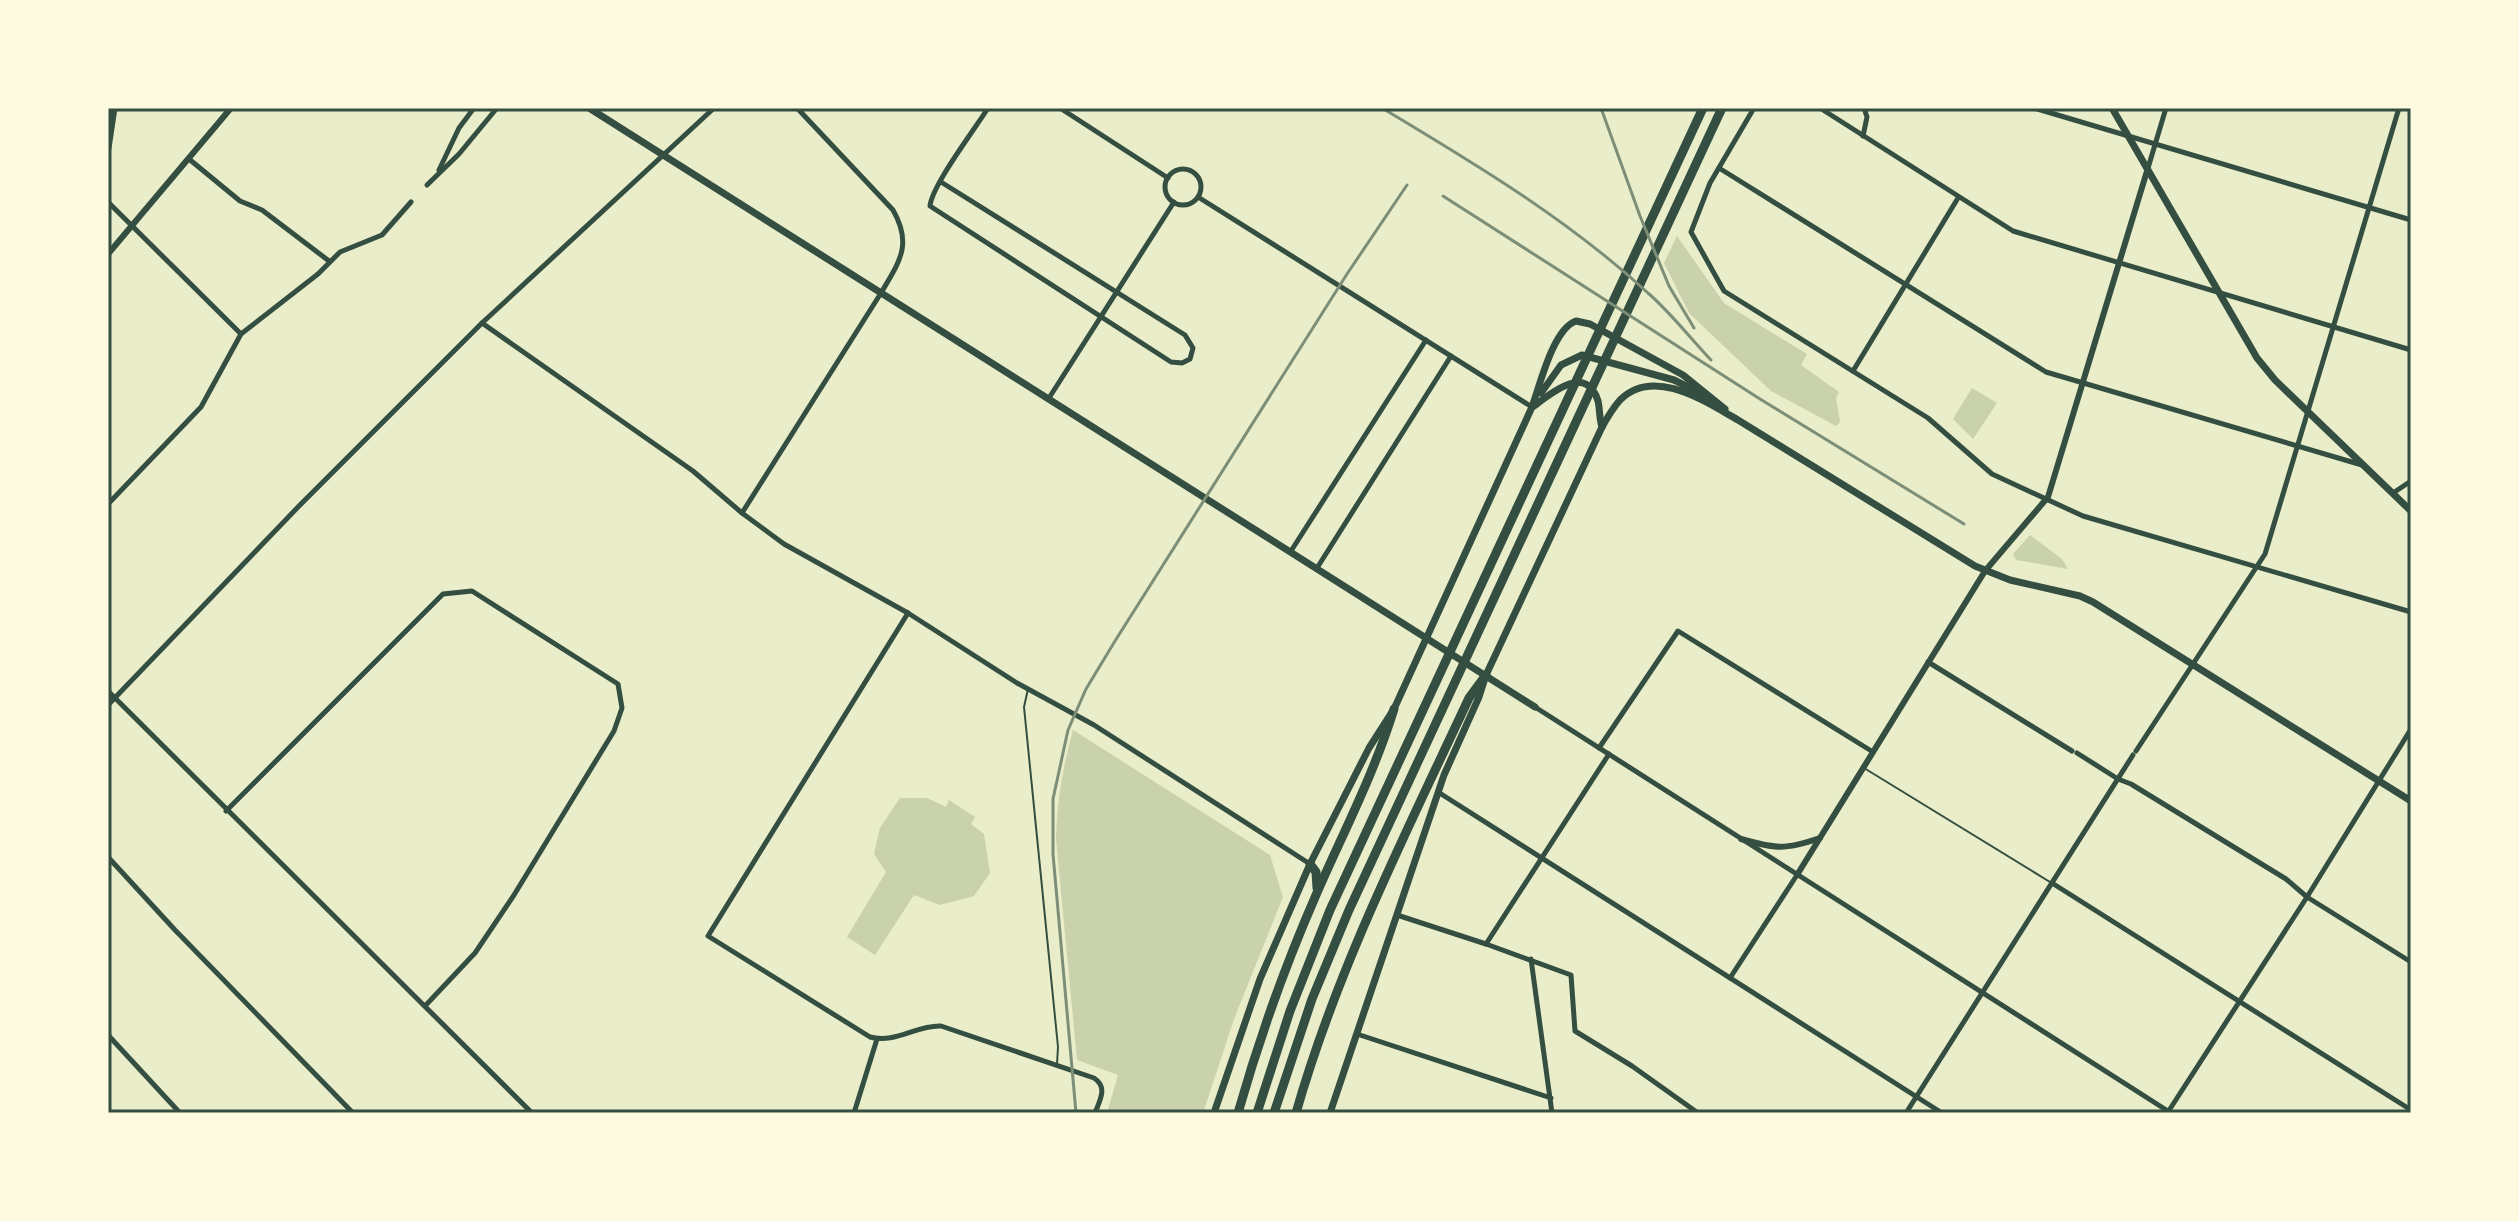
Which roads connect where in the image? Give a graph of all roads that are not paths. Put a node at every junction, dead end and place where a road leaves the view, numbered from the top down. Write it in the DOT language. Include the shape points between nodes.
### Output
graph roads {
  1 [pos="231,108"];
  2 [pos="474,108"];
  3 [pos="497,108"];
  4 [pos="589,108"];
  5 [pos="714,108"];
  6 [pos="797,108"];
  7 [pos="988,108"];
  8 [pos="1060,108"];
  9 [pos="1703,108"];
  10 [pos="1722,108"];
  11 [pos="1754,108"];
  12 [pos="1820,108"];
  13 [pos="1864,108"];
  14 [pos="2034,108"];
  15 [pos="2112,108"];
  16 [pos="2166,108"];
  17 [pos="2399,108"];
  18 [pos="111,113"];
  19 [pos="1863,136"];
  20 [pos="2128,136"];
  21 [pos="2155,144"];
  22 [pos="108,148"];
  23 [pos="189,159"];
  24 [pos="1719,168"];
  25 [pos="2147,171"];
  26 [pos="437,173"];
  27 [pos="1168,178"];
  28 [pos="941,182"];
  29 [pos="427,185"];
  30 [pos="1198,197"];
  31 [pos="1958,198"];
  32 [pos="108,202"];
  33 [pos="411,202"];
  34 [pos="1174,202"];
  35 [pos="2369,207"];
  36 [pos="2411,220"];
  37 [pos="133,226"];
  38 [pos="108,254"];
  39 [pos="329,261"];
  40 [pos="2119,264"];
  41 [pos="1905,285"];
  42 [pos="2218,292"];
  43 [pos="881,293"];
  44 [pos="1116,293"];
  45 [pos="1100,318"];
  46 [pos="482,323"];
  47 [pos="2333,327"];
  48 [pos="241,334"];
  49 [pos="1426,340"];
  50 [pos="2411,350"];
  51 [pos="1451,356"];
  52 [pos="1853,371"];
  53 [pos="2084,383"];
  54 [pos="1049,398"];
  55 [pos="1720,404"];
  56 [pos="1532,407"];
  57 [pos="2308,411"];
  58 [pos="1738,420"];
  59 [pos="1602,427"];
  60 [pos="2297,447"];
  61 [pos="2364,465"];
  62 [pos="2411,481"];
  63 [pos="2393,493"];
  64 [pos="2046,501"];
  65 [pos="108,504"];
  66 [pos="2411,511"];
  67 [pos="742,513"];
  68 [pos="1291,551"];
  69 [pos="2257,567"];
  70 [pos="1317,568"];
  71 [pos="1985,571"];
  72 [pos="2411,612"];
  73 [pos="908,613"];
  74 [pos="1426,637"];
  75 [pos="1928,662"];
  76 [pos="2191,663"];
  77 [pos="1486,675"];
  78 [pos="1028,689"];
  79 [pos="108,691"];
  80 [pos="115,697"];
  81 [pos="108,705"];
  82 [pos="1535,707"];
  83 [pos="1394,709"];
  84 [pos="2411,729"];
  85 [pos="1599,748"];
  86 [pos="1873,752"];
  87 [pos="1609,754"];
  88 [pos="1863,768"];
  89 [pos="2118,779"];
  90 [pos="2379,780"];
  91 [pos="1438,792"];
  92 [pos="2411,801"];
  93 [pos="226,811"];
  94 [pos="1820,838"];
  95 [pos="1741,839"];
  96 [pos="108,857"];
  97 [pos="1542,859"];
  98 [pos="1310,864"];
  99 [pos="1797,875"];
  100 [pos="2052,883"];
  101 [pos="1317,892"];
  102 [pos="2307,897"];
  103 [pos="1396,915"];
  104 [pos="1486,944"];
  105 [pos="1531,959"];
  106 [pos="2411,962"];
  107 [pos="1730,978"];
  108 [pos="1981,993"];
  109 [pos="2239,1001"];
  110 [pos="425,1006"];
  111 [pos="1357,1034"];
  112 [pos="108,1035"];
  113 [pos="877,1039"];
  114 [pos="1056,1065"];
  115 [pos="1916,1097"];
  116 [pos="1551,1098"];
  117 [pos="2411,1110"];
  118 [pos="2169,1112"];
  119 [pos="180,1113"];
  120 [pos="353,1113"];
  121 [pos="532,1113"];
  122 [pos="854,1113"];
  123 [pos="1095,1113"];
  124 [pos="1214,1113"];
  125 [pos="1238,1113"];
  126 [pos="1257,1113"];
  127 [pos="1274,1113"];
  128 [pos="1296,1113"];
  129 [pos="1330,1113"];
  130 [pos="1552,1113"];
  131 [pos="1698,1113"];
  132 [pos="1906,1113"];
  133 [pos="1942,1113"];
  1 -- 23 [label="street"];
  2 -- 26 [label="street"];
  3 -- 26 [label="street"];
  4 -- 43 [label="main road"];
  5 -- 46 [label="street"];
  6 -- 43 [label="street" via="893,210 902,227 902,258"];
  7 -- 28 [label="street"];
  8 -- 27 [label="street"];
  9 -- 126 [label="highway" via="1325,921"];
  10 -- 127 [label="highway" via="1353,899"];
  11 -- 24 [label="street"];
  12 -- 19 [label="street"];
  13 -- 19 [label="street"];
  14 -- 20 [label="street"];
  15 -- 20 [label="main road"];
  16 -- 21 [label="street"];
  17 -- 35 [label="street"];
  18 -- 22 [label="main road"];
  19 -- 31 [label="street"];
  20 -- 21 [label="street"];
  20 -- 25 [label="main road"];
  21 -- 25 [label="street"];
  21 -- 35 [label="street"];
  23 -- 37 [label="street"];
  23 -- 39 [label="street"];
  24 -- 41 [label="street"];
  24 -- 52 [label="street" via="1691,232 1724,291"];
  25 -- 40 [label="street"];
  25 -- 42 [label="main road"];
  26 -- 29 [label="street"];
  27 -- 30 [label="street" via="1178,170 1192,172 1201,184"];
  27 -- 34 [label="street" via="1166,193"];
  28 -- 44 [label="street"];
  28 -- 45 [label="street" via="930,206"];
  30 -- 34 [label="street" via="1188,204"];
  30 -- 49 [label="street"];
  31 -- 40 [label="street" via="2013,231"];
  31 -- 41 [label="street"];
  32 -- 37 [label="street"];
  33 -- 39 [label="street" via="382,235"];
  34 -- 44 [label="street"];
  35 -- 36 [label="street"];
  35 -- 47 [label="street"];
  37 -- 38 [label="street"];
  37 -- 48 [label="street"];
  39 -- 48 [label="street"];
  40 -- 42 [label="street"];
  40 -- 53 [label="street"];
  41 -- 52 [label="street"];
  41 -- 53 [label="street" via="2046,372"];
  42 -- 47 [label="street"];
  42 -- 57 [label="main road" via="2266,370"];
  43 -- 54 [label="main road"];
  43 -- 67 [label="street"];
  44 -- 45 [label="street"];
  44 -- 45 [label="street" via="1185,335 1192,343 1192,356 1171,362"];
  45 -- 54 [label="street"];
  46 -- 67 [label="street" via="693,471"];
  46 -- 80 [label="street"];
  47 -- 50 [label="street"];
  47 -- 57 [label="street"];
  48 -- 65 [label="street" via="201,407"];
  49 -- 51 [label="street"];
  49 -- 68 [label="street"];
  51 -- 56 [label="street"];
  51 -- 70 [label="street"];
  52 -- 64 [label="street" via="1935,423 1992,474"];
  53 -- 60 [label="street"];
  53 -- 64 [label="street"];
  54 -- 68 [label="main road"];
  55 -- 56 [label="main road" via="1674,380 1582,355 1556,370"];
  55 -- 56 [label="main road" via="1674,370 1576,321 1558,340"];
  55 -- 58 [label="main road"];
  56 -- 59 [label="main road" via="1564,384 1579,382 1597,397"];
  56 -- 74 [label="main road"];
  57 -- 60 [label="street"];
  57 -- 61 [label="main road"];
  58 -- 59 [label="main road" via="1688,394 1651,387 1620,400"];
  58 -- 71 [label="main road"];
  59 -- 77 [label="main road"];
  60 -- 61 [label="street"];
  60 -- 69 [label="street"];
  61 -- 63 [label="main road"];
  62 -- 63 [label="street"];
  63 -- 66 [label="main road"];
  64 -- 69 [label="street"];
  64 -- 71 [label="street"];
  67 -- 73 [label="street" via="803,556"];
  68 -- 70 [label="main road"];
  69 -- 72 [label="street"];
  69 -- 76 [label="street"];
  70 -- 74 [label="main road"];
  71 -- 75 [label="street"];
  71 -- 76 [label="main road" via="2080,596"];
  73 -- 78 [label="street"];
  73 -- 113 [label="street" via="708,936"];
  74 -- 77 [label="main road"];
  74 -- 83 [label="main road"];
  75 -- 86 [label="street"];
  75 -- 89 [label="street"];
  76 -- 89 [label="street"];
  76 -- 90 [label="main road"];
  77 -- 82 [label="main road"];
  77 -- 91 [label="main road"];
  77 -- 128 [label="highway" via="1469,698 1385,880 1317,1046"];
  78 -- 98 [label="street" via="1094,725"];
  78 -- 114 [label="lane" via="1024,707"];
  79 -- 80 [label="street"];
  80 -- 81 [label="street"];
  80 -- 93 [label="street"];
  82 -- 85 [label="street"];
  83 -- 98 [label="main road"];
  83 -- 101 [label="highway" via="1370,779"];
  84 -- 90 [label="street"];
  85 -- 86 [label="street" via="1678,631"];
  85 -- 87 [label="street"];
  86 -- 88 [label="street"];
  87 -- 95 [label="street"];
  87 -- 97 [label="street"];
  88 -- 94 [label="street"];
  88 -- 100 [label="lane"];
  89 -- 100 [label="street"];
  89 -- 102 [label="street" via="2299,887"];
  90 -- 92 [label="main road"];
  90 -- 102 [label="street"];
  91 -- 97 [label="street"];
  91 -- 103 [label="main road"];
  93 -- 110 [label="street"];
  93 -- 110 [label="street" via="443,594 473,592 618,684 622,708 614,731 498,919 468,962"];
  94 -- 95 [label="street" via="1776,849"];
  94 -- 99 [label="street"];
  95 -- 99 [label="street"];
  96 -- 120 [label="street"];
  97 -- 104 [label="street"];
  97 -- 107 [label="street"];
  98 -- 101 [label="highway"];
  98 -- 124 [label="main road" via="1260,979"];
  99 -- 107 [label="street"];
  99 -- 108 [label="street"];
  100 -- 108 [label="street"];
  100 -- 109 [label="street"];
  101 -- 125 [label="highway" via="1264,1028"];
  102 -- 106 [label="street"];
  102 -- 109 [label="street"];
  103 -- 104 [label="street"];
  103 -- 111 [label="main road"];
  104 -- 105 [label="street"];
  105 -- 116 [label="street"];
  105 -- 131 [label="street" via="1571,975 1575,1031"];
  107 -- 115 [label="street"];
  108 -- 115 [label="street"];
  108 -- 118 [label="street"];
  109 -- 117 [label="street"];
  109 -- 118 [label="street"];
  110 -- 121 [label="street"];
  111 -- 116 [label="street"];
  111 -- 129 [label="main road"];
  112 -- 119 [label="street"];
  113 -- 114 [label="street" via="941,1026"];
  113 -- 122 [label="street"];
  114 -- 123 [label="street" via="1100,1083"];
  115 -- 132 [label="street"];
  115 -- 133 [label="street"];
  116 -- 130 [label="street"];
}
